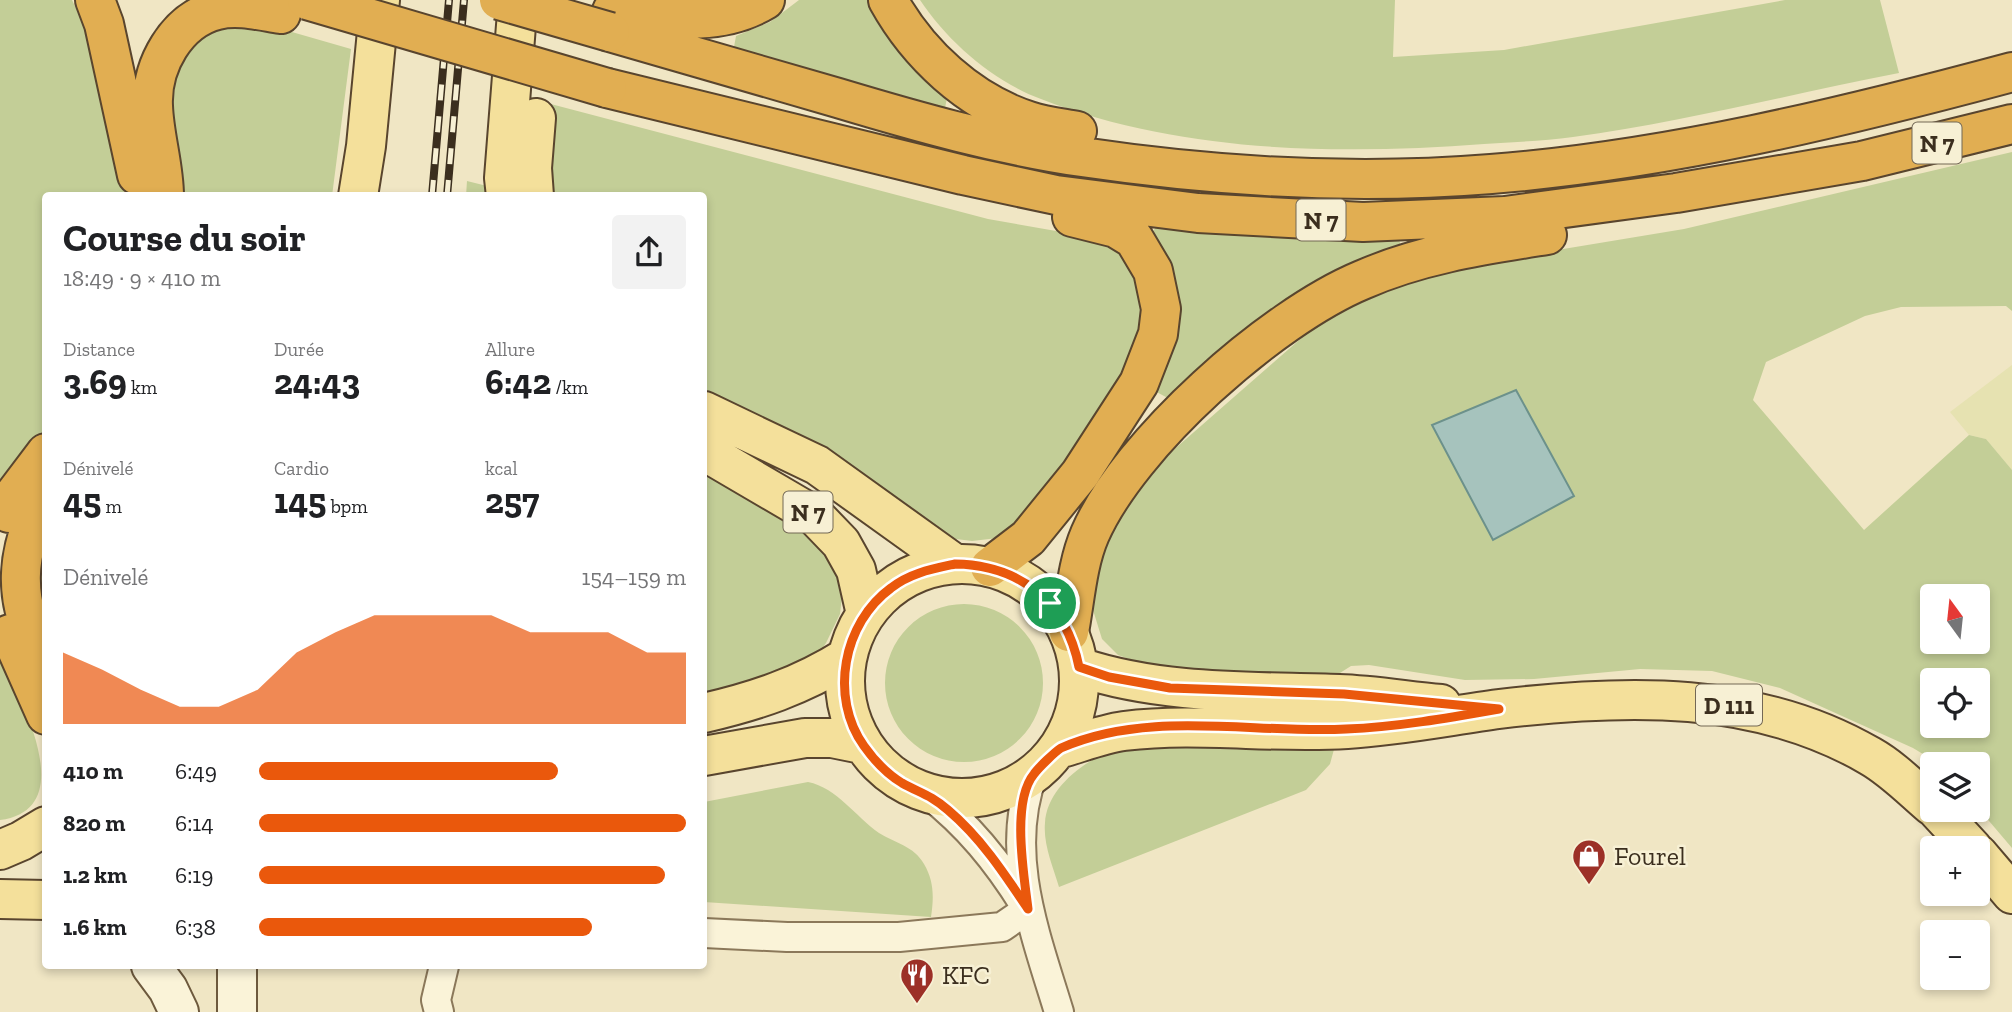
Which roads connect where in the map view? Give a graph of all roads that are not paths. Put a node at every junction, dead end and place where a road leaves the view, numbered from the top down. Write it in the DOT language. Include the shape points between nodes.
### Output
graph roads {
  1 [pos="95,0"];
  2 [pos="366,0"];
  3 [pos="380,0"];
  4 [pos="499,0"];
  5 [pos="517,0"];
  6 [pos="544,0"];
  7 [pos="765,0"];
  8 [pos="888,0"];
  9 [pos="294,7"];
  10 [pos="611,21"];
  11 [pos="2012,72"];
  12 [pos="2012,124"];
  13 [pos="785,132"];
  14 [pos="1862,160"];
  15 [pos="1340,179"];
  16 [pos="138,192"];
  17 [pos="164,192"];
  18 [pos="345,192"];
  19 [pos="359,192"];
  20 [pos="506,192"];
  21 [pos="534,192"];
  22 [pos="707,412"];
  23 [pos="707,453"];
  24 [pos="42,458"];
  25 [pos="42,502"];
  26 [pos="0,543"];
  27 [pos="973,565"];
  28 [pos="0,606"];
  29 [pos="866,614"];
  30 [pos="1074,650"];
  31 [pos="42,653"];
  32 [pos="847,657"];
  33 [pos="42,706"];
  34 [pos="1499,709"];
  35 [pos="707,712"];
  36 [pos="862,744"];
  37 [pos="707,755"];
  38 [pos="1045,762"];
  39 [pos="928,794"];
  40 [pos="1920,796"];
  41 [pos="1948,822"];
  42 [pos="42,828"];
  43 [pos="1961,836"];
  44 [pos="0,850"];
  45 [pos="1990,868"];
  46 [pos="2012,894"];
  47 [pos="0,899"];
  48 [pos="42,900"];
  49 [pos="1028,909"];
  50 [pos="707,933"];
  51 [pos="153,969"];
  52 [pos="237,969"];
  53 [pos="443,969"];
  54 [pos="179,1012"];
  55 [pos="237,1012"];
  56 [pos="439,1012"];
  57 [pos="1059,1012"];
  1 -- 16 [label="highway" via="126,119"];
  2 -- 18 [label="main road"];
  3 -- 19 [label="main road"];
  4 -- 10 [label="highway, N 7, bridge"];
  5 -- 10 [label="highway"];
  5 -- 20 [label="main road"];
  6 -- 21 [label="main road"];
  7 -- 10 [label="highway" via="710,19"];
  8 -- 15 [label="highway, N 7" via="923,50 945,72 970,91 1028,121"];
  9 -- 13 [label="highway, N 7, bridge" via="476,49 607,88"];
  9 -- 17 [label="highway" via="217,10 190,25 171,44 155,77 153,104"];
  10 -- 15 [label="highway, N 7" via="922,123 1020,146 1208,172"];
  11 -- 15 [label="highway, N 7" via="1767,131 1614,160 1489,174"];
  12 -- 14 [label="highway, N 7"];
  13 -- 14 [label="highway, N 7" via="1056,195 1198,213 1363,222 1505,216"];
  13 -- 27 [label="highway" via="963,188 1116,228 1134,239 1153,271 1160,322 1139,383 1053,510 1028,538"];
  14 -- 30 [label="highway, N 7" via="1677,215 1461,248 1362,279 1324,299 1242,356 1166,427 1125,475 1107,501 1082,556"];
  22 -- 27 [label="main road, N 7" via="817,465"];
  23 -- 29 [label="main road, N 7" via="815,516 841,543 856,570"];
  24 -- 26 [label="highway" via="15,494"];
  25 -- 31 [label="highway" via="24,542 20,578 34,641"];
  27 -- 29 [label="main road" via="921,571 890,588"];
  27 -- 30 [label="main road" via="1023,580 1050,603"];
  28 -- 33 [label="highway"];
  29 -- 32 [label="main road"];
  30 -- 34 [label="main road, D 111" via="1109,677 1170,688 1344,694"];
  30 -- 38 [label="main road" via="1072,724"];
  32 -- 35 [label="main road" via="788,689"];
  32 -- 36 [label="main road" via="844,687"];
  34 -- 38 [label="main road, D 111" via="1344,730 1158,728 1122,732"];
  34 -- 40 [label="main road, D 111" via="1636,699 1683,700 1750,710 1827,733 1882,764"];
  36 -- 37 [label="main road" via="805,738"];
  36 -- 39 [label="main road" via="891,774"];
  38 -- 39 [label="main road" via="1009,788 982,796"];
  38 -- 49 [label="street" via="1025,794 1020,833"];
  39 -- 49 [label="street" via="984,846"];
  41 -- 43 [label="main road"];
  42 -- 44 [label="main road"];
  45 -- 46 [label="main road"];
  47 -- 48 [label="main road"];
  49 -- 50 [label="street" via="1002,927 899,937"];
  49 -- 57 [label="street"];
  51 -- 54 [label="main road"];
  52 -- 55 [label="main road"];
  53 -- 56 [label="street" via="436,1000"];
}
